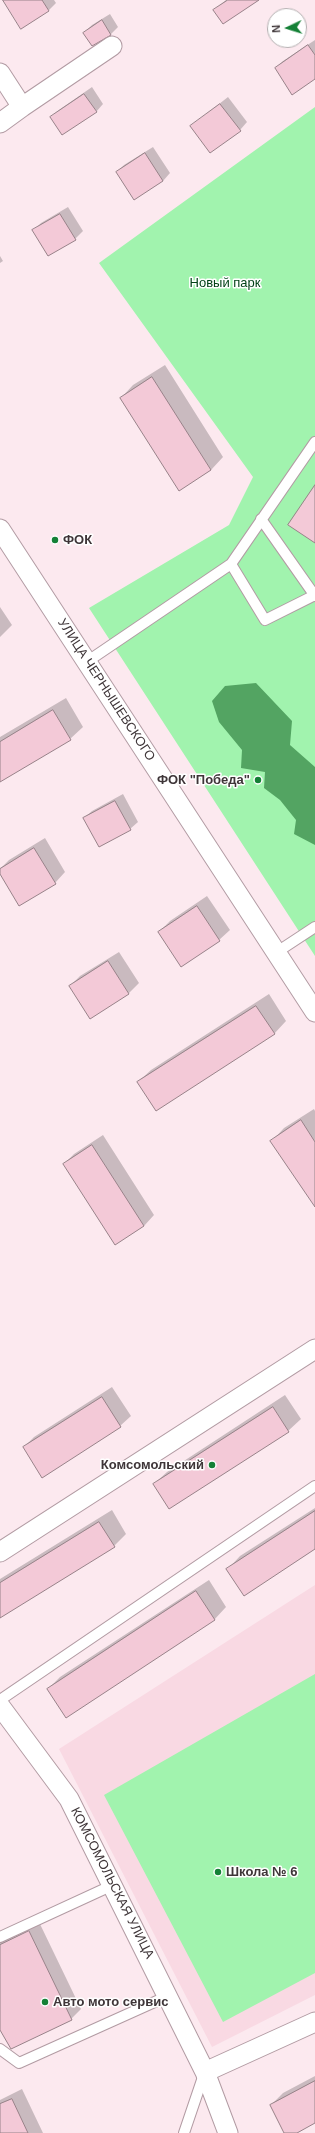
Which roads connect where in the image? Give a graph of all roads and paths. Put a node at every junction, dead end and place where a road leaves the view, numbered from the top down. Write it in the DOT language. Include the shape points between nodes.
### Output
graph roads {
  1 [pos="112,46"];
  2 [pos="0,73"];
  3 [pos="22,107"];
  4 [pos="0,123"];
  5 [pos="315,442"];
  6 [pos="262,519"];
  7 [pos="0,529"];
  8 [pos="231,564"];
  9 [pos="315,595"];
  10 [pos="88,662"];
  11 [pos="315,927"];
  12 [pos="276,952"];
  13 [pos="315,1012"];
  14 [pos="315,1349"];
  15 [pos="315,1486"];
  16 [pos="0,1552"];
  17 [pos="0,1700"];
  18 [pos="0,1706"];
  19 [pos="113,1885"];
  20 [pos="0,1937"];
  21 [pos="168,1996"];
  22 [pos="315,2022"];
  23 [pos="0,2049"];
  24 [pos="205,2072"];
  25 [pos="184,2133"];
  26 [pos="228,2133"];
  1 -- 3 [label="street"];
  2 -- 3 [label="street"];
  3 -- 4 [label="street"];
  5 -- 6 [label="lane"];
  6 -- 8 [label="lane"];
  6 -- 9 [label="lane"];
  7 -- 10 [label="street, УЛИЦА ЧЕРНЫШЕВСКОГО"];
  8 -- 9 [label="lane" via="265,620"];
  8 -- 10 [label="lane"];
  10 -- 12 [label="street, УЛИЦА ЧЕРНЫШЕВСКОГО"];
  11 -- 12 [label="lane"];
  12 -- 13 [label="street, УЛИЦА ЧЕРНЫШЕВСКОГО"];
  14 -- 16 [label="street"];
  15 -- 17 [label="lane"];
  18 -- 19 [label="street, КОМСОМОЛЬСКАЯ УЛИЦА" via="69,1799"];
  19 -- 20 [label="lane"];
  19 -- 21 [label="street, КОМСОМОЛЬСКАЯ УЛИЦА"];
  21 -- 23 [label="lane" via="19,2063"];
  21 -- 24 [label="street, КОМСОМОЛЬСКАЯ УЛИЦА"];
  22 -- 24 [label="street"];
  24 -- 25 [label="lane"];
  24 -- 26 [label="street, КОМСОМОЛЬСКАЯ УЛИЦА"];
}
